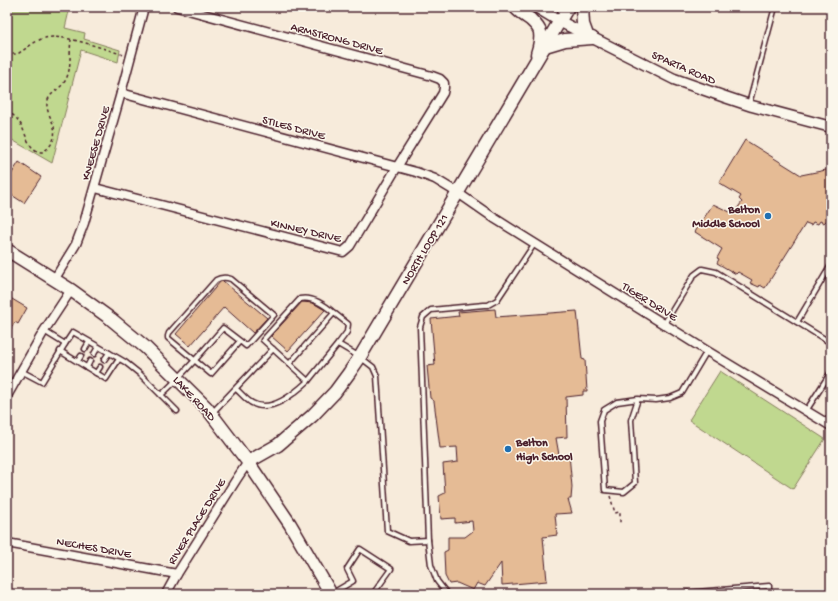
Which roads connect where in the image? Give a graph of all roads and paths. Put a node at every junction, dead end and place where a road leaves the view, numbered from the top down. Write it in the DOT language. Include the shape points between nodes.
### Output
graph roads {
  1 [pos="144,7"];
  2 [pos="176,7"];
  3 [pos="515,7"];
  4 [pos="536,7"];
  5 [pos="568,7"];
  6 [pos="582,7"];
  7 [pos="773,7"];
  8 [pos="560,21"];
  9 [pos="589,36"];
  10 [pos="71,40"];
  11 [pos="545,46"];
  12 [pos="7,52"];
  13 [pos="130,57"];
  14 [pos="536,61"];
  15 [pos="444,83"];
  16 [pos="121,93"];
  17 [pos="749,105"];
  18 [pos="7,110"];
  19 [pos="831,127"];
  20 [pos="397,167"];
  21 [pos="95,188"];
  22 [pos="458,193"];
  23 [pos="535,243"];
  24 [pos="7,250"];
  25 [pos="831,265"];
  26 [pos="54,280"];
  27 [pos="71,290"];
  28 [pos="334,313"];
  29 [pos="797,322"];
  30 [pos="664,324"];
  31 [pos="44,331"];
  32 [pos="240,341"];
  33 [pos="89,342"];
  34 [pos="831,343"];
  35 [pos="64,344"];
  36 [pos="338,344"];
  37 [pos="98,347"];
  38 [pos="85,348"];
  39 [pos="273,349"];
  40 [pos="60,351"];
  41 [pos="707,351"];
  42 [pos="108,353"];
  43 [pos="94,354"];
  44 [pos="81,356"];
  45 [pos="360,357"];
  46 [pos="119,359"];
  47 [pos="104,360"];
  48 [pos="195,360"];
  49 [pos="78,361"];
  50 [pos="90,362"];
  51 [pos="289,364"];
  52 [pos="87,367"];
  53 [pos="100,367"];
  54 [pos="21,371"];
  55 [pos="831,372"];
  56 [pos="96,373"];
  57 [pos="178,379"];
  58 [pos="308,381"];
  59 [pos="236,388"];
  60 [pos="161,395"];
  61 [pos="7,396"];
  62 [pos="638,399"];
  63 [pos="177,411"];
  64 [pos="806,411"];
  65 [pos="211,414"];
  66 [pos="831,426"];
  67 [pos="248,462"];
  68 [pos="605,490"];
  69 [pos="620,525"];
  70 [pos="428,540"];
  71 [pos="7,543"];
  72 [pos="177,574"];
  73 [pos="166,594"];
  74 [pos="331,594"];
  75 [pos="373,594"];
  76 [pos="447,594"];
  77 [pos="674,594"];
  78 [pos="770,594"];
  1 -- 13 [label="street, KNEESE DRIVE"];
  2 -- 15 [label="street, ARMSTRONG DRIVE" via="428,74"];
  3 -- 14 [label="main road" via="540,32"];
  4 -- 8 [label="street, SPARTA ROAD"];
  5 -- 8 [label="main road, NORTH LOOP 121"];
  6 -- 9 [label="main road" via="583,24"];
  7 -- 17 [label="lane"];
  8 -- 9 [label="street, SPARTA ROAD"];
  8 -- 11 [label="main road, NORTH LOOP 121"];
  9 -- 11 [label="main road"];
  9 -- 17 [label="street, SPARTA ROAD" via="674,79"];
  10 -- 12 [label="path" via="46,37 18,53"];
  10 -- 13 [label="path"];
  10 -- 18 [label="path" via="66,79 48,101 54,137 48,149 42,152 35,150 28,142 22,126"];
  11 -- 14 [label="main road, NORTH LOOP 121"];
  13 -- 16 [label="street, KNEESE DRIVE"];
  14 -- 22 [label="main road, NORTH LOOP 121"];
  15 -- 20 [label="street, KINNEY DRIVE" via="443,93"];
  16 -- 20 [label="street, STILES DRIVE"];
  16 -- 21 [label="street, KNEESE DRIVE"];
  17 -- 19 [label="street, SPARTA ROAD"];
  20 -- 21 [label="street, KINNEY DRIVE" via="350,246 343,252"];
  20 -- 22 [label="street, STILES DRIVE" via="435,179"];
  21 -- 26 [label="street, KNEESE DRIVE" via="76,244"];
  22 -- 23 [label="street, TIGER DRIVE"];
  22 -- 45 [label="main road, NORTH LOOP 121"];
  23 -- 30 [label="street, TIGER DRIVE"];
  23 -- 70 [label="lane" via="497,300 484,305 431,310 423,317 420,327"];
  24 -- 26 [label="main road, LAKE ROAD"];
  25 -- 29 [label="lane"];
  26 -- 27 [label="main road, LAKE ROAD"];
  27 -- 31 [label="street"];
  27 -- 57 [label="main road, LAKE ROAD" via="146,347"];
  28 -- 36 [label="lane" via="348,324 347,332"];
  28 -- 39 [label="lane" via="317,301 300,299 263,340"];
  28 -- 51 [label="lane"];
  29 -- 30 [label="lane" via="716,272 702,269 694,275"];
  29 -- 34 [label="lane"];
  30 -- 41 [label="street, TIGER DRIVE"];
  31 -- 35 [label="lane"];
  31 -- 54 [label="street"];
  32 -- 48 [label="lane" via="223,328"];
  32 -- 48 [label="lane" via="211,374"];
  32 -- 48 [label="lane" via="246,346 274,315 231,279 220,278 168,336"];
  33 -- 35 [label="lane" via="73,332"];
  33 -- 37 [label="lane"];
  33 -- 38 [label="lane"];
  35 -- 40 [label="lane"];
  36 -- 45 [label="lane"];
  36 -- 58 [label="lane"];
  37 -- 42 [label="lane"];
  37 -- 43 [label="lane"];
  39 -- 51 [label="lane"];
  39 -- 59 [label="lane"];
  40 -- 49 [label="lane"];
  40 -- 54 [label="lane" via="42,382"];
  41 -- 62 [label="lane" via="682,393 656,400"];
  41 -- 64 [label="street, TIGER DRIVE"];
  42 -- 46 [label="lane"];
  42 -- 47 [label="lane"];
  44 -- 49 [label="lane"];
  45 -- 67 [label="main road, NORTH LOOP 121" via="335,392 312,416 278,445"];
  45 -- 70 [label="lane" via="373,367 377,376 387,530 409,541"];
  46 -- 56 [label="lane" via="106,379"];
  46 -- 60 [label="lane" via="140,374"];
  48 -- 57 [label="lane"];
  49 -- 52 [label="lane"];
  50 -- 52 [label="lane"];
  51 -- 58 [label="lane"];
  52 -- 56 [label="lane"];
  53 -- 56 [label="lane"];
  54 -- 61 [label="street"];
  55 -- 64 [label="lane"];
  57 -- 60 [label="lane"];
  57 -- 65 [label="main road, LAKE ROAD"];
  58 -- 59 [label="lane" via="296,392 268,406 252,403"];
  59 -- 65 [label="lane"];
  60 -- 63 [label="lane"];
  62 -- 68 [label="lane" via="617,402 604,410 600,421"];
  62 -- 68 [label="lane" via="631,420 635,483 624,492"];
  64 -- 66 [label="street, TIGER DRIVE"];
  65 -- 67 [label="main road, LAKE ROAD"];
  67 -- 72 [label="street, RIVER PLACE DRIVE"];
  67 -- 74 [label="main road, LAKE ROAD" via="290,524"];
  68 -- 69 [label="path" via="615,513 620,512"];
  70 -- 76 [label="lane" via="431,565 437,581"];
  71 -- 72 [label="street, NECHES DRIVE"];
  72 -- 73 [label="street, RIVER PLACE DRIVE"];
  74 -- 75 [label="lane" via="353,581 348,569 360,549 392,569"];
  77 -- 78 [label="lane" via="770,586"];
}
